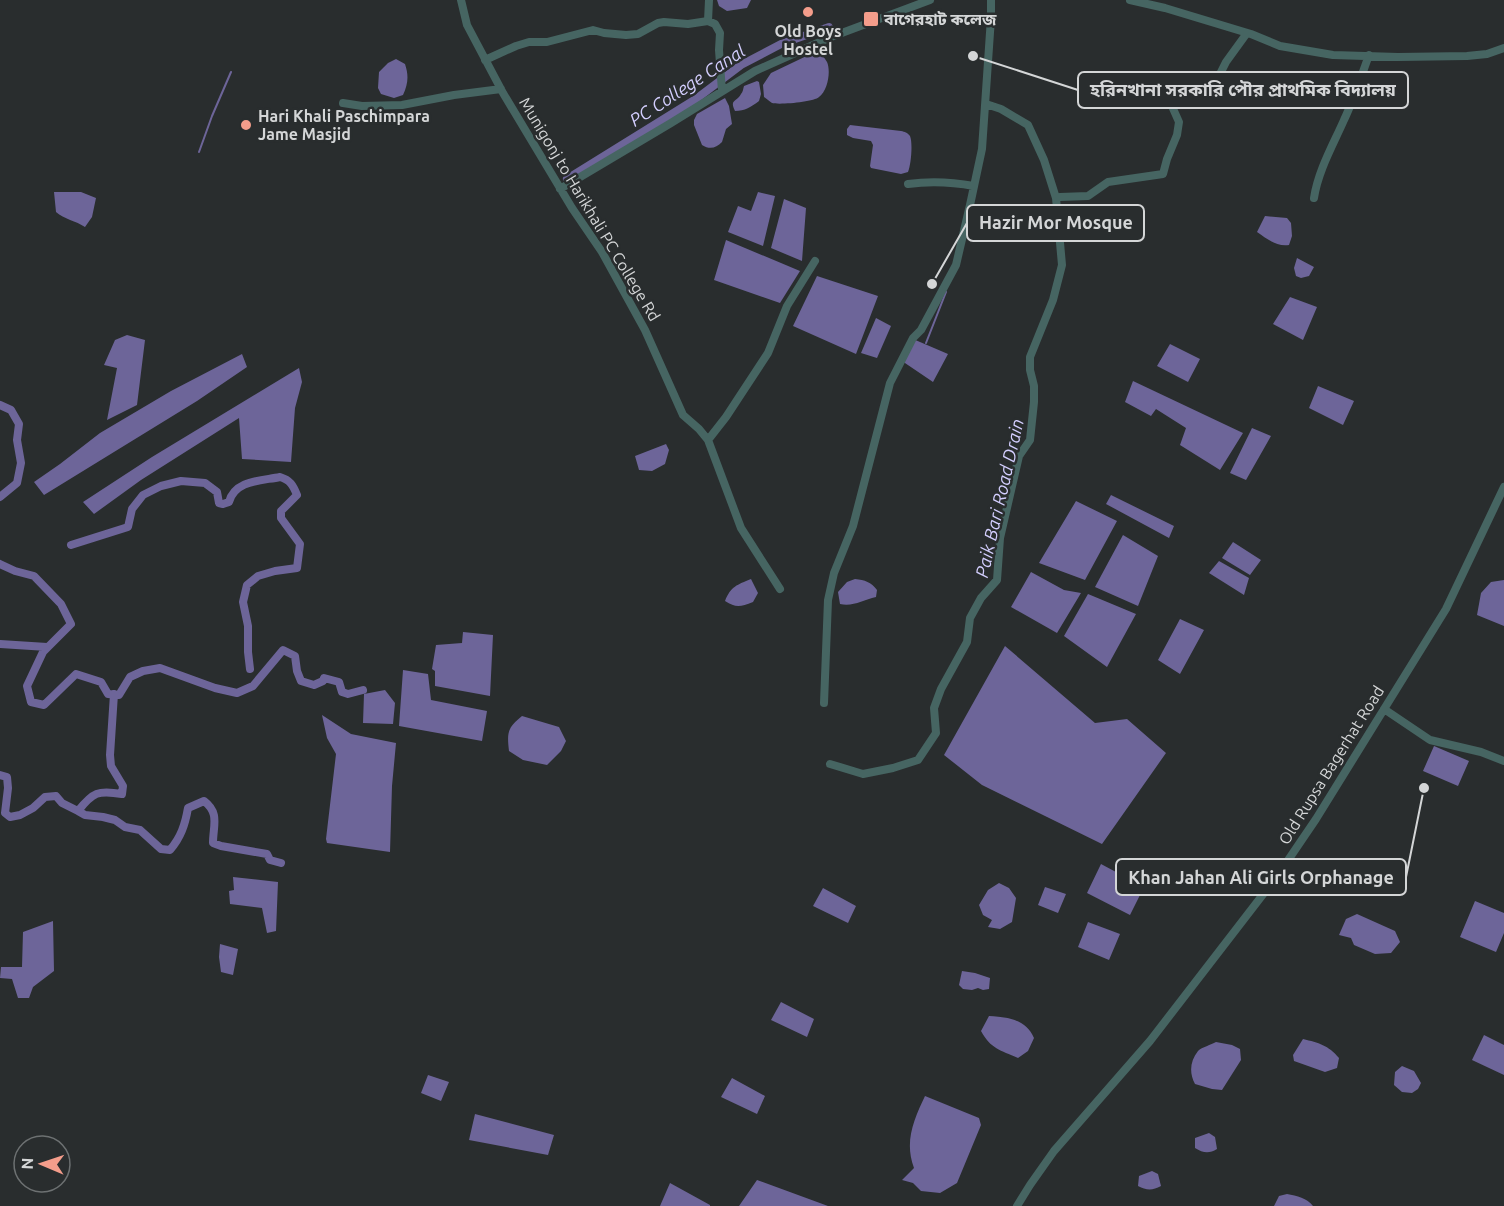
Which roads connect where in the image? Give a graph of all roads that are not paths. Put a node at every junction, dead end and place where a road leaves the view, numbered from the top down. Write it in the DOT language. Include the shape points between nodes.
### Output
graph roads {
  1 [pos="461,0"];
  2 [pos="709,0"];
  3 [pos="930,0"];
  4 [pos="990,0"];
  5 [pos="1130,0"];
  6 [pos="708,21"];
  7 [pos="1247,33"];
  8 [pos="1504,48"];
  9 [pos="1369,55"];
  10 [pos="485,60"];
  11 [pos="501,89"];
  12 [pos="722,91"];
  13 [pos="343,103"];
  14 [pos="986,104"];
  15 [pos="908,184"];
  16 [pos="974,186"];
  17 [pos="560,189"];
  18 [pos="1060,197"];
  19 [pos="1314,198"];
  20 [pos="814,261"];
  21 [pos="708,440"];
  22 [pos="1504,487"];
  23 [pos="780,589"];
  24 [pos="824,703"];
  25 [pos="1384,709"];
  26 [pos="1504,761"];
  27 [pos="830,764"];
  28 [pos="1017,1206"];
  1 -- 10 [label="street, Munigonj to Harikhali PC College Rd" via="467,25"];
  2 -- 6 [label="street"];
  3 -- 12 [label="street" via="798,51"];
  4 -- 14 [label="street"];
  5 -- 7 [label="street"];
  6 -- 10 [label="street" via="658,23 638,34 626,35 593,30 547,42 529,42"];
  6 -- 12 [label="street" via="720,33"];
  7 -- 9 [label="street" via="1280,46 1333,55"];
  7 -- 18 [label="street" via="1219,76 1204,88 1187,91 1171,104 1179,122 1163,174 1108,182 1088,196"];
  8 -- 9 [label="street" via="1467,56"];
  9 -- 19 [label="street"];
  10 -- 11 [label="street, Munigonj to Harikhali PC College Rd"];
  11 -- 13 [label="street" via="402,105"];
  11 -- 17 [label="street, Munigonj to Harikhali PC College Rd"];
  12 -- 17 [label="street"];
  14 -- 16 [label="street"];
  14 -- 27 [label="street" via="1028,125 1056,198 1062,266 1030,357 1034,402 1030,440 1019,456 1000,538 997,580 970,618 967,642 934,708 936,734 918,760 863,774"];
  15 -- 16 [label="street"];
  16 -- 24 [label="street" via="956,264 890,383 853,526 834,573 828,600"];
  17 -- 21 [label="street, Munigonj to Harikhali PC College Rd" via="602,252 645,330 683,415"];
  20 -- 21 [label="street" via="787,306 768,353"];
  21 -- 23 [label="street, Munigonj to Harikhali PC College Rd" via="741,528"];
  22 -- 25 [label="street, Old Rupsa Bagerhat Road" via="1446,609"];
  25 -- 26 [label="street" via="1430,740"];
  25 -- 28 [label="street, Old Rupsa Bagerhat Road" via="1278,875 1150,1041 1054,1151"];
}
